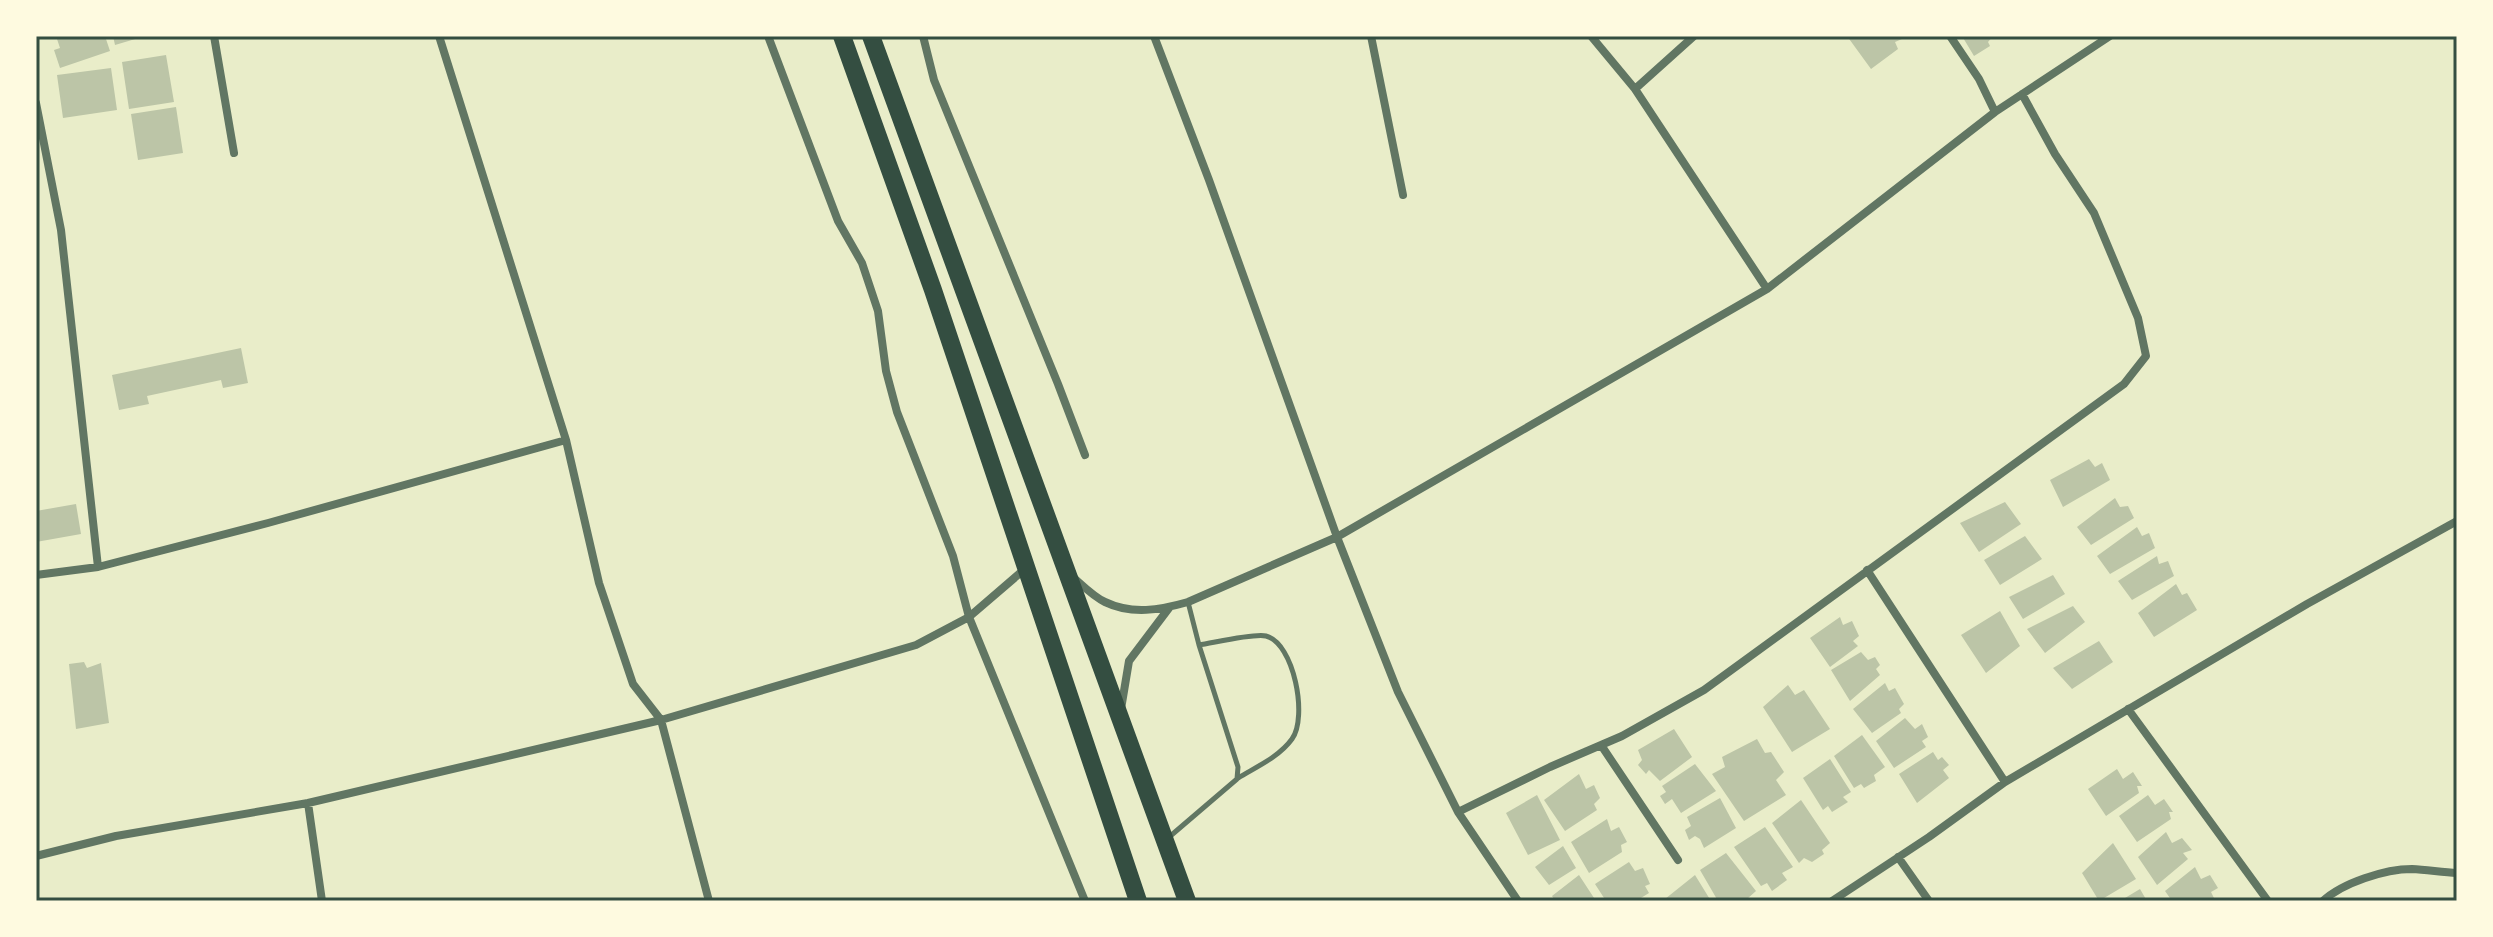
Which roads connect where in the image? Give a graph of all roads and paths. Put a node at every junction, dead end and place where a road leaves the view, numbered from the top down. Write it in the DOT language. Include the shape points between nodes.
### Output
graph roads {
  1 [pos="214,36"];
  2 [pos="439,36"];
  3 [pos="768,36"];
  4 [pos="842,36"];
  5 [pos="871,36"];
  6 [pos="923,36"];
  7 [pos="1154,36"];
  8 [pos="1371,36"];
  9 [pos="1591,36"];
  10 [pos="1694,36"];
  11 [pos="1950,36"];
  12 [pos="2110,36"];
  13 [pos="1635,89"];
  14 [pos="2022,94"];
  15 [pos="36,103"];
  16 [pos="1995,112"];
  17 [pos="234,153"];
  18 [pos="1403,195"];
  19 [pos="1767,289"];
  20 [pos="566,440"];
  21 [pos="1085,455"];
  22 [pos="2457,521"];
  23 [pos="1337,537"];
  24 [pos="98,567"];
  25 [pos="1027,567"];
  26 [pos="1867,570"];
  27 [pos="1068,573"];
  28 [pos="36,575"];
  29 [pos="1188,602"];
  30 [pos="1169,608"];
  31 [pos="969,617"];
  32 [pos="1199,645"];
  33 [pos="2128,709"];
  34 [pos="1120,714"];
  35 [pos="661,720"];
  36 [pos="1601,745"];
  37 [pos="1237,779"];
  38 [pos="2005,782"];
  39 [pos="308,803"];
  40 [pos="1458,812"];
  41 [pos="1165,841"];
  42 [pos="36,856"];
  43 [pos="1898,857"];
  44 [pos="1678,860"];
  45 [pos="2457,873"];
  46 [pos="322,901"];
  47 [pos="709,901"];
  48 [pos="1085,901"];
  49 [pos="1138,901"];
  50 [pos="1187,901"];
  51 [pos="1518,901"];
  52 [pos="1832,901"];
  53 [pos="1929,901"];
  54 [pos="2268,901"];
  55 [pos="2323,901"];
  1 -- 17 [label="street"];
  2 -- 20 [label="street"];
  3 -- 31 [label="street" via="838,221 873,293 897,412 953,556"];
  4 -- 25 [label="highway"];
  5 -- 27 [label="highway"];
  6 -- 21 [label="street" via="934,80"];
  7 -- 23 [label="street"];
  8 -- 18 [label="street"];
  9 -- 13 [label="street"];
  10 -- 13 [label="street"];
  11 -- 16 [label="street"];
  12 -- 14 [label="street"];
  13 -- 19 [label="street"];
  14 -- 16 [label="street"];
  14 -- 26 [label="street" via="2094,213 2138,318 2146,356 2124,384"];
  15 -- 24 [label="street" via="61,230"];
  16 -- 19 [label="street"];
  19 -- 23 [label="street"];
  20 -- 24 [label="street"];
  20 -- 35 [label="street" via="599,583 633,684"];
  22 -- 33 [label="street"];
  23 -- 29 [label="street"];
  23 -- 40 [label="street" via="1398,692"];
  24 -- 28 [label="street"];
  25 -- 31 [label="street"];
  25 -- 49 [label="highway"];
  26 -- 36 [label="street" via="1704,690"];
  26 -- 38 [label="street"];
  27 -- 30 [label="street" via="1103,602 1132,611"];
  27 -- 34 [label="highway"];
  29 -- 30 [label="street"];
  29 -- 32 [label="lane"];
  30 -- 34 [label="street" via="1129,661"];
  31 -- 35 [label="street" via="916,645"];
  31 -- 48 [label="street"];
  32 -- 37 [label="lane" via="1235,752"];
  32 -- 37 [label="lane" via="1264,635 1278,642 1292,670 1299,696 1295,736 1282,751"];
  33 -- 38 [label="street"];
  33 -- 54 [label="street"];
  34 -- 41 [label="highway"];
  35 -- 39 [label="street"];
  35 -- 47 [label="street"];
  36 -- 40 [label="street"];
  36 -- 44 [label="street"];
  37 -- 41 [label="lane"];
  38 -- 43 [label="street"];
  39 -- 42 [label="street" via="116,836"];
  39 -- 46 [label="street"];
  40 -- 51 [label="street"];
  41 -- 50 [label="highway"];
  43 -- 52 [label="street"];
  43 -- 53 [label="street"];
  45 -- 55 [label="street" via="2409,869 2365,878"];
}
